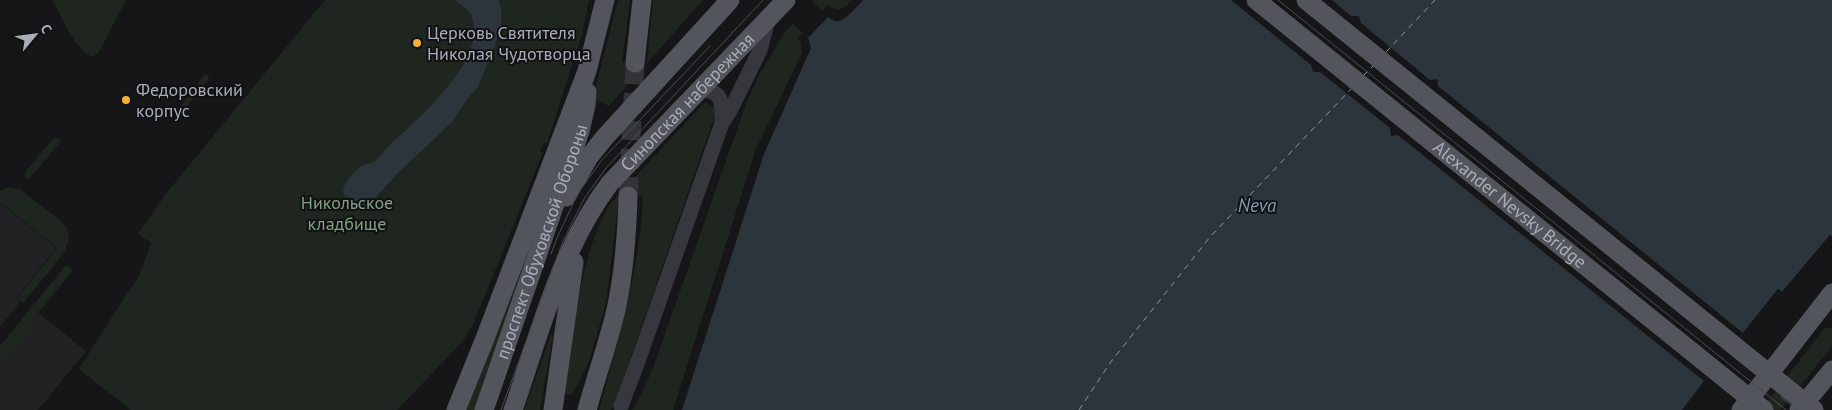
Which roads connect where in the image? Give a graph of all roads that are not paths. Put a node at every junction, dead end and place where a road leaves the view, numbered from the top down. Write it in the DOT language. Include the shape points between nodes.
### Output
graph roads {
  1 [pos="605,0"];
  2 [pos="642,0"];
  3 [pos="730,0"];
  4 [pos="1256,0"];
  5 [pos="1306,0"];
  6 [pos="777,10"];
  7 [pos="635,63"];
  8 [pos="587,71"];
  9 [pos="701,90"];
  10 [pos="722,123"];
  11 [pos="628,196"];
  12 [pos="600,197"];
  13 [pos="581,226"];
  14 [pos="546,230"];
  15 [pos="1830,303"];
  16 [pos="1832,370"];
  17 [pos="621,406"];
  18 [pos="456,410"];
  19 [pos="484,410"];
  20 [pos="513,410"];
  21 [pos="553,410"];
  22 [pos="586,410"];
  23 [pos="1741,410"];
  24 [pos="1764,410"];
  25 [pos="1799,410"];
  26 [pos="1814,410"];
  1 -- 8 [label="main road, проспект Обуховской Обороны"];
  2 -- 7 [label="main road"];
  3 -- 14 [label="main road, Синопская набережная" via="605,137 589,157"];
  4 -- 24 [label="main road, Alexander Nevsky Bridge, bridge"];
  5 -- 26 [label="main road, Alexander Nevsky Bridge, bridge"];
  6 -- 9 [label="main road, Синопская набережная"];
  6 -- 10 [label="street"];
  8 -- 14 [label="main road, проспект Обуховской Обороны" via="586,105 580,131"];
  8 -- 18 [label="main road, проспект Обуховской Обороны"];
  9 -- 10 [label="street" via="716,93 721,100"];
  9 -- 12 [label="main road, Синопская набережная"];
  10 -- 17 [label="street"];
  11 -- 22 [label="main road" via="624,259 616,310"];
  12 -- 13 [label="main road, проспект Обуховской Обороны"];
  13 -- 20 [label="main road, проспект Обуховской Обороны" via="566,259"];
  13 -- 21 [label="main road"];
  14 -- 19 [label="main road, проспект Обуховской Обороны"];
  15 -- 23 [label="main road"];
  16 -- 25 [label="main road"];
}
